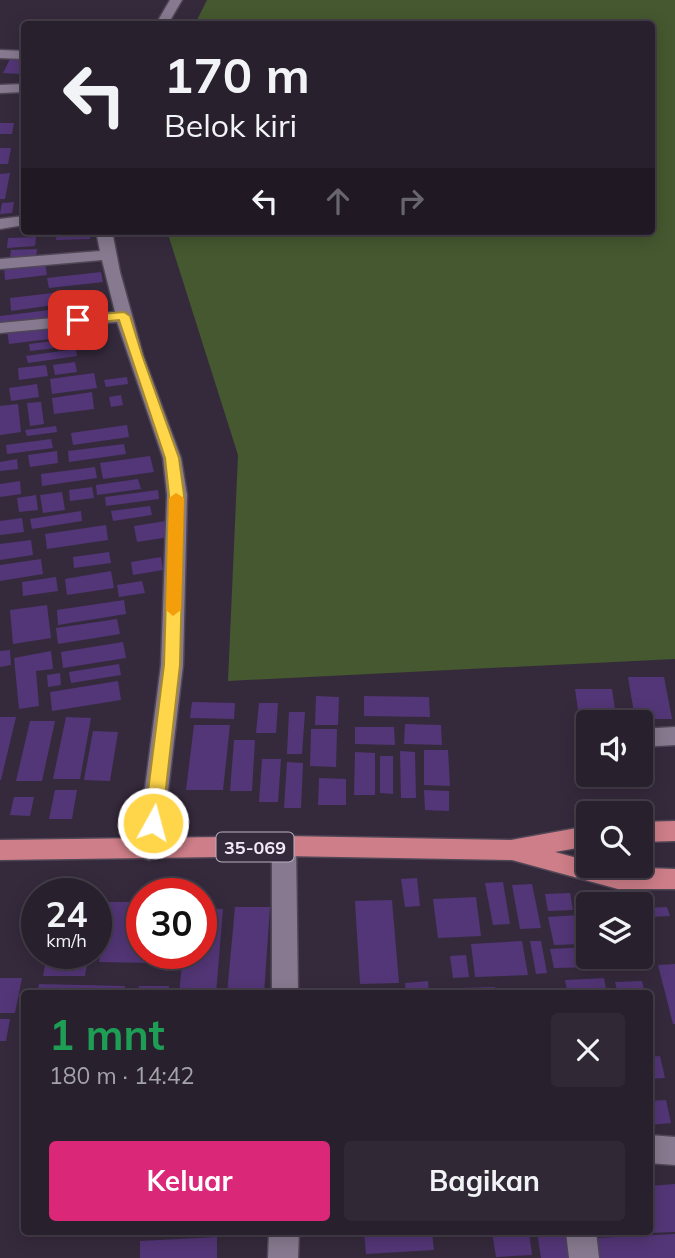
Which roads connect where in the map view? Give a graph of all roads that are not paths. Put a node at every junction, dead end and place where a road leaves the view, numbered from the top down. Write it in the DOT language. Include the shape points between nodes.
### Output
graph roads {
  1 [pos="176,0"];
  2 [pos="164,21"];
  3 [pos="0,54"];
  4 [pos="21,54"];
  5 [pos="21,88"];
  6 [pos="0,89"];
  7 [pos="21,221"];
  8 [pos="0,224"];
  9 [pos="105,235"];
  10 [pos="109,255"];
  11 [pos="0,264"];
  12 [pos="124,316"];
  13 [pos="0,328"];
  14 [pos="675,736"];
  15 [pos="653,737"];
  16 [pos="675,831"];
  17 [pos="653,832"];
  18 [pos="576,838"];
  19 [pos="284,846"];
  20 [pos="0,850"];
  21 [pos="149,850"];
  22 [pos="511,850"];
  23 [pos="675,879"];
  24 [pos="285,990"];
  25 [pos="653,1149"];
  26 [pos="675,1151"];
  27 [pos="284,1235"];
  28 [pos="581,1235"];
  29 [pos="283,1258"];
  30 [pos="291,1258"];
  31 [pos="584,1258"];
  1 -- 2 [label="street"];
  3 -- 4 [label="street"];
  5 -- 6 [label="street"];
  7 -- 8 [label="street"];
  9 -- 10 [label="street"];
  10 -- 11 [label="street"];
  10 -- 12 [label="street"];
  12 -- 13 [label="street"];
  12 -- 21 [label="street" via="172,458 177,495 172,665"];
  14 -- 15 [label="street"];
  16 -- 17 [label="main road"];
  18 -- 22 [label="main road, 35-069"];
  19 -- 21 [label="main road, 35-069"];
  19 -- 22 [label="main road, 35-069"];
  19 -- 24 [label="street"];
  20 -- 21 [label="main road, 35-069"];
  22 -- 23 [label="main road, 35-069" via="618,879"];
  25 -- 26 [label="street"];
  27 -- 29 [label="street"];
  28 -- 31 [label="street"];
  29 -- 30 [label="street"];
}
